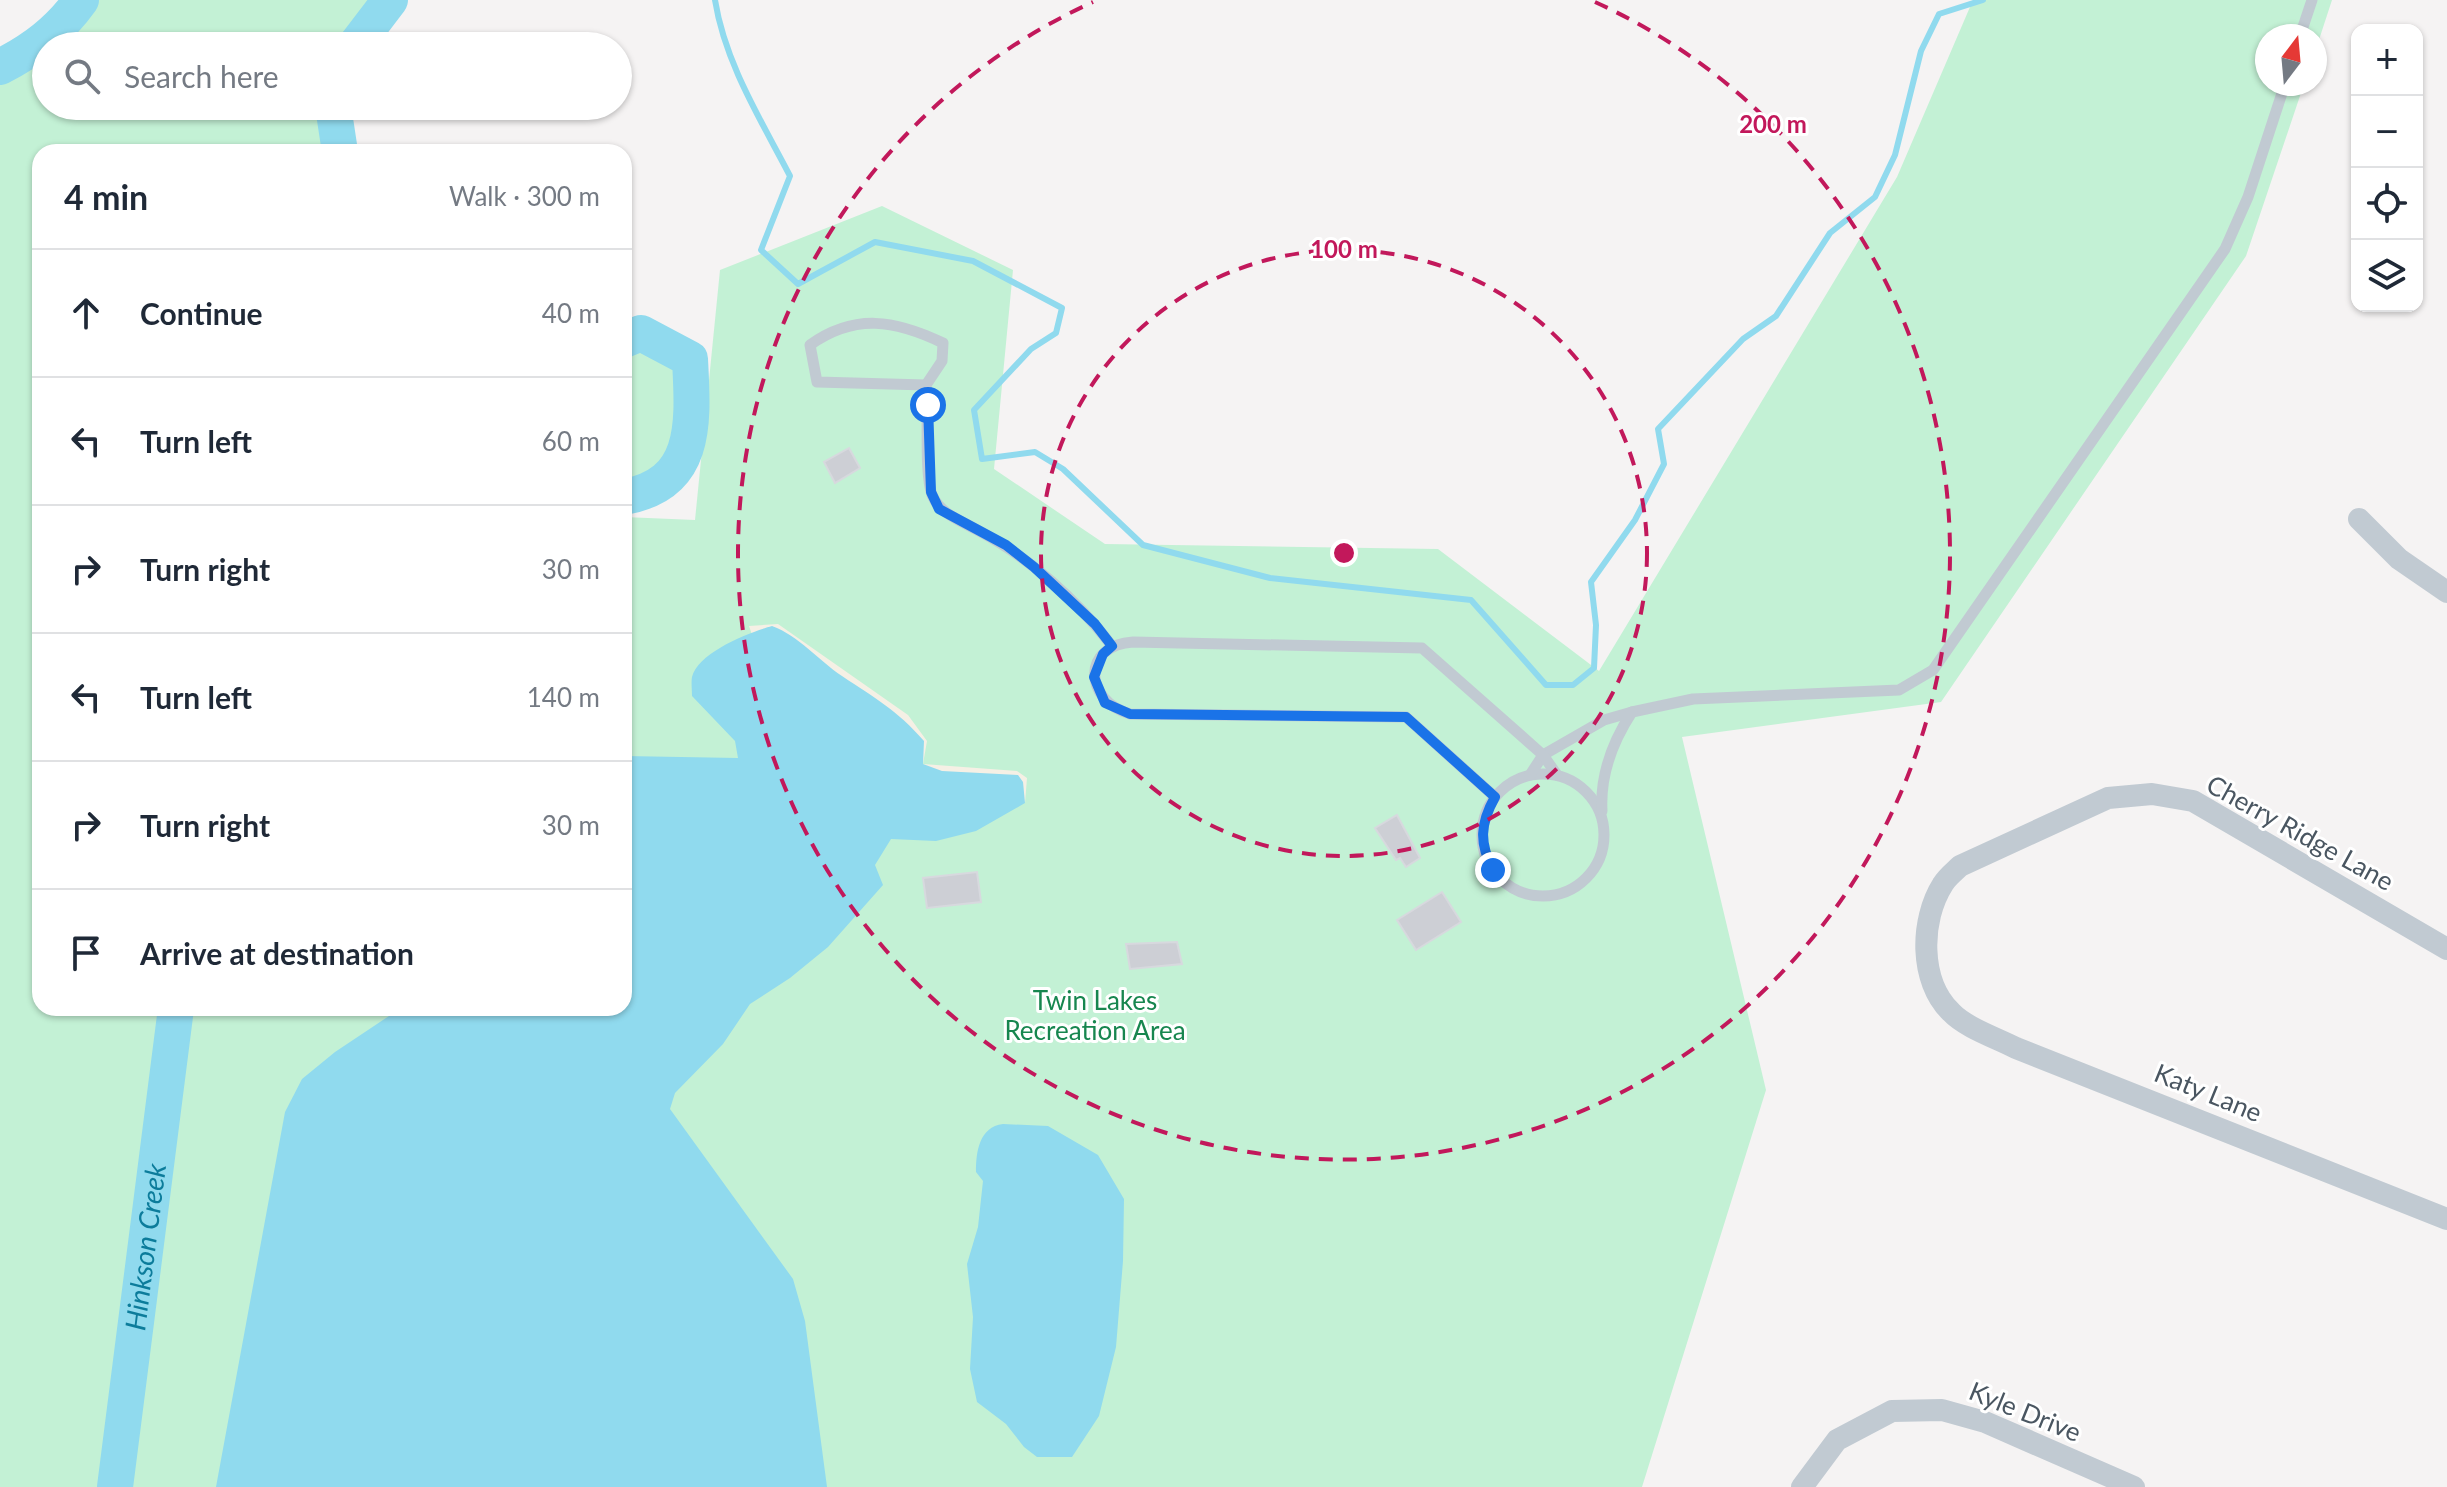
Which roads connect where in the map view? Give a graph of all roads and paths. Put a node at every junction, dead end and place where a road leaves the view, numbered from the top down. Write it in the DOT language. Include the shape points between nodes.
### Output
graph roads {
  1 [pos="2312,0"];
  2 [pos="2304,24"];
  3 [pos="2281,96"];
  4 [pos="926,385"];
  5 [pos="2359,519"];
  6 [pos="2447,592"];
  7 [pos="1112,646"];
  8 [pos="1632,712"];
  9 [pos="1543,755"];
  10 [pos="1530,775"];
  11 [pos="1557,775"];
  12 [pos="1495,797"];
  13 [pos="1602,815"];
  14 [pos="2447,949"];
  15 [pos="1951,1013"];
  16 [pos="2447,1219"];
  17 [pos="1802,1487"];
  18 [pos="2134,1487"];
  1 -- 2 [label="lane"];
  3 -- 8 [label="lane" via="2225,249 1933,670 1899,690 1693,699"];
  4 -- 4 [label="lane" via="942,361 943,343 921,333 854,322 810,345 817,382"];
  4 -- 7 [label="lane" via="931,492 939,509 1006,545 1034,567"];
  5 -- 6 [label="street" via="2399,559"];
  7 -- 9 [label="lane" via="1133,642 1422,648"];
  7 -- 12 [label="lane" via="1094,677 1098,692 1113,709 1130,714 1406,717"];
  8 -- 9 [label="lane" via="1604,720"];
  8 -- 13 [label="lane" via="1601,789"];
  9 -- 10 [label="lane"];
  9 -- 11 [label="lane"];
  10 -- 11 [label="lane"];
  10 -- 12 [label="lane"];
  11 -- 13 [label="lane" via="1592,797"];
  12 -- 13 [label="lane" via="1481,833 1488,862 1506,885 1524,894 1562,894 1594,871 1603,854"];
  14 -- 15 [label="street, Cherry Ridge Lane" via="2193,801 2152,794 2108,798 1960,866 1943,883 1930,917 1926,953 1930,980"];
  15 -- 16 [label="street, Katy Lane" via="2016,1048"];
  17 -- 18 [label="street, Kyle Drive" via="1837,1440 1892,1411 1942,1410 1985,1422"];
}
